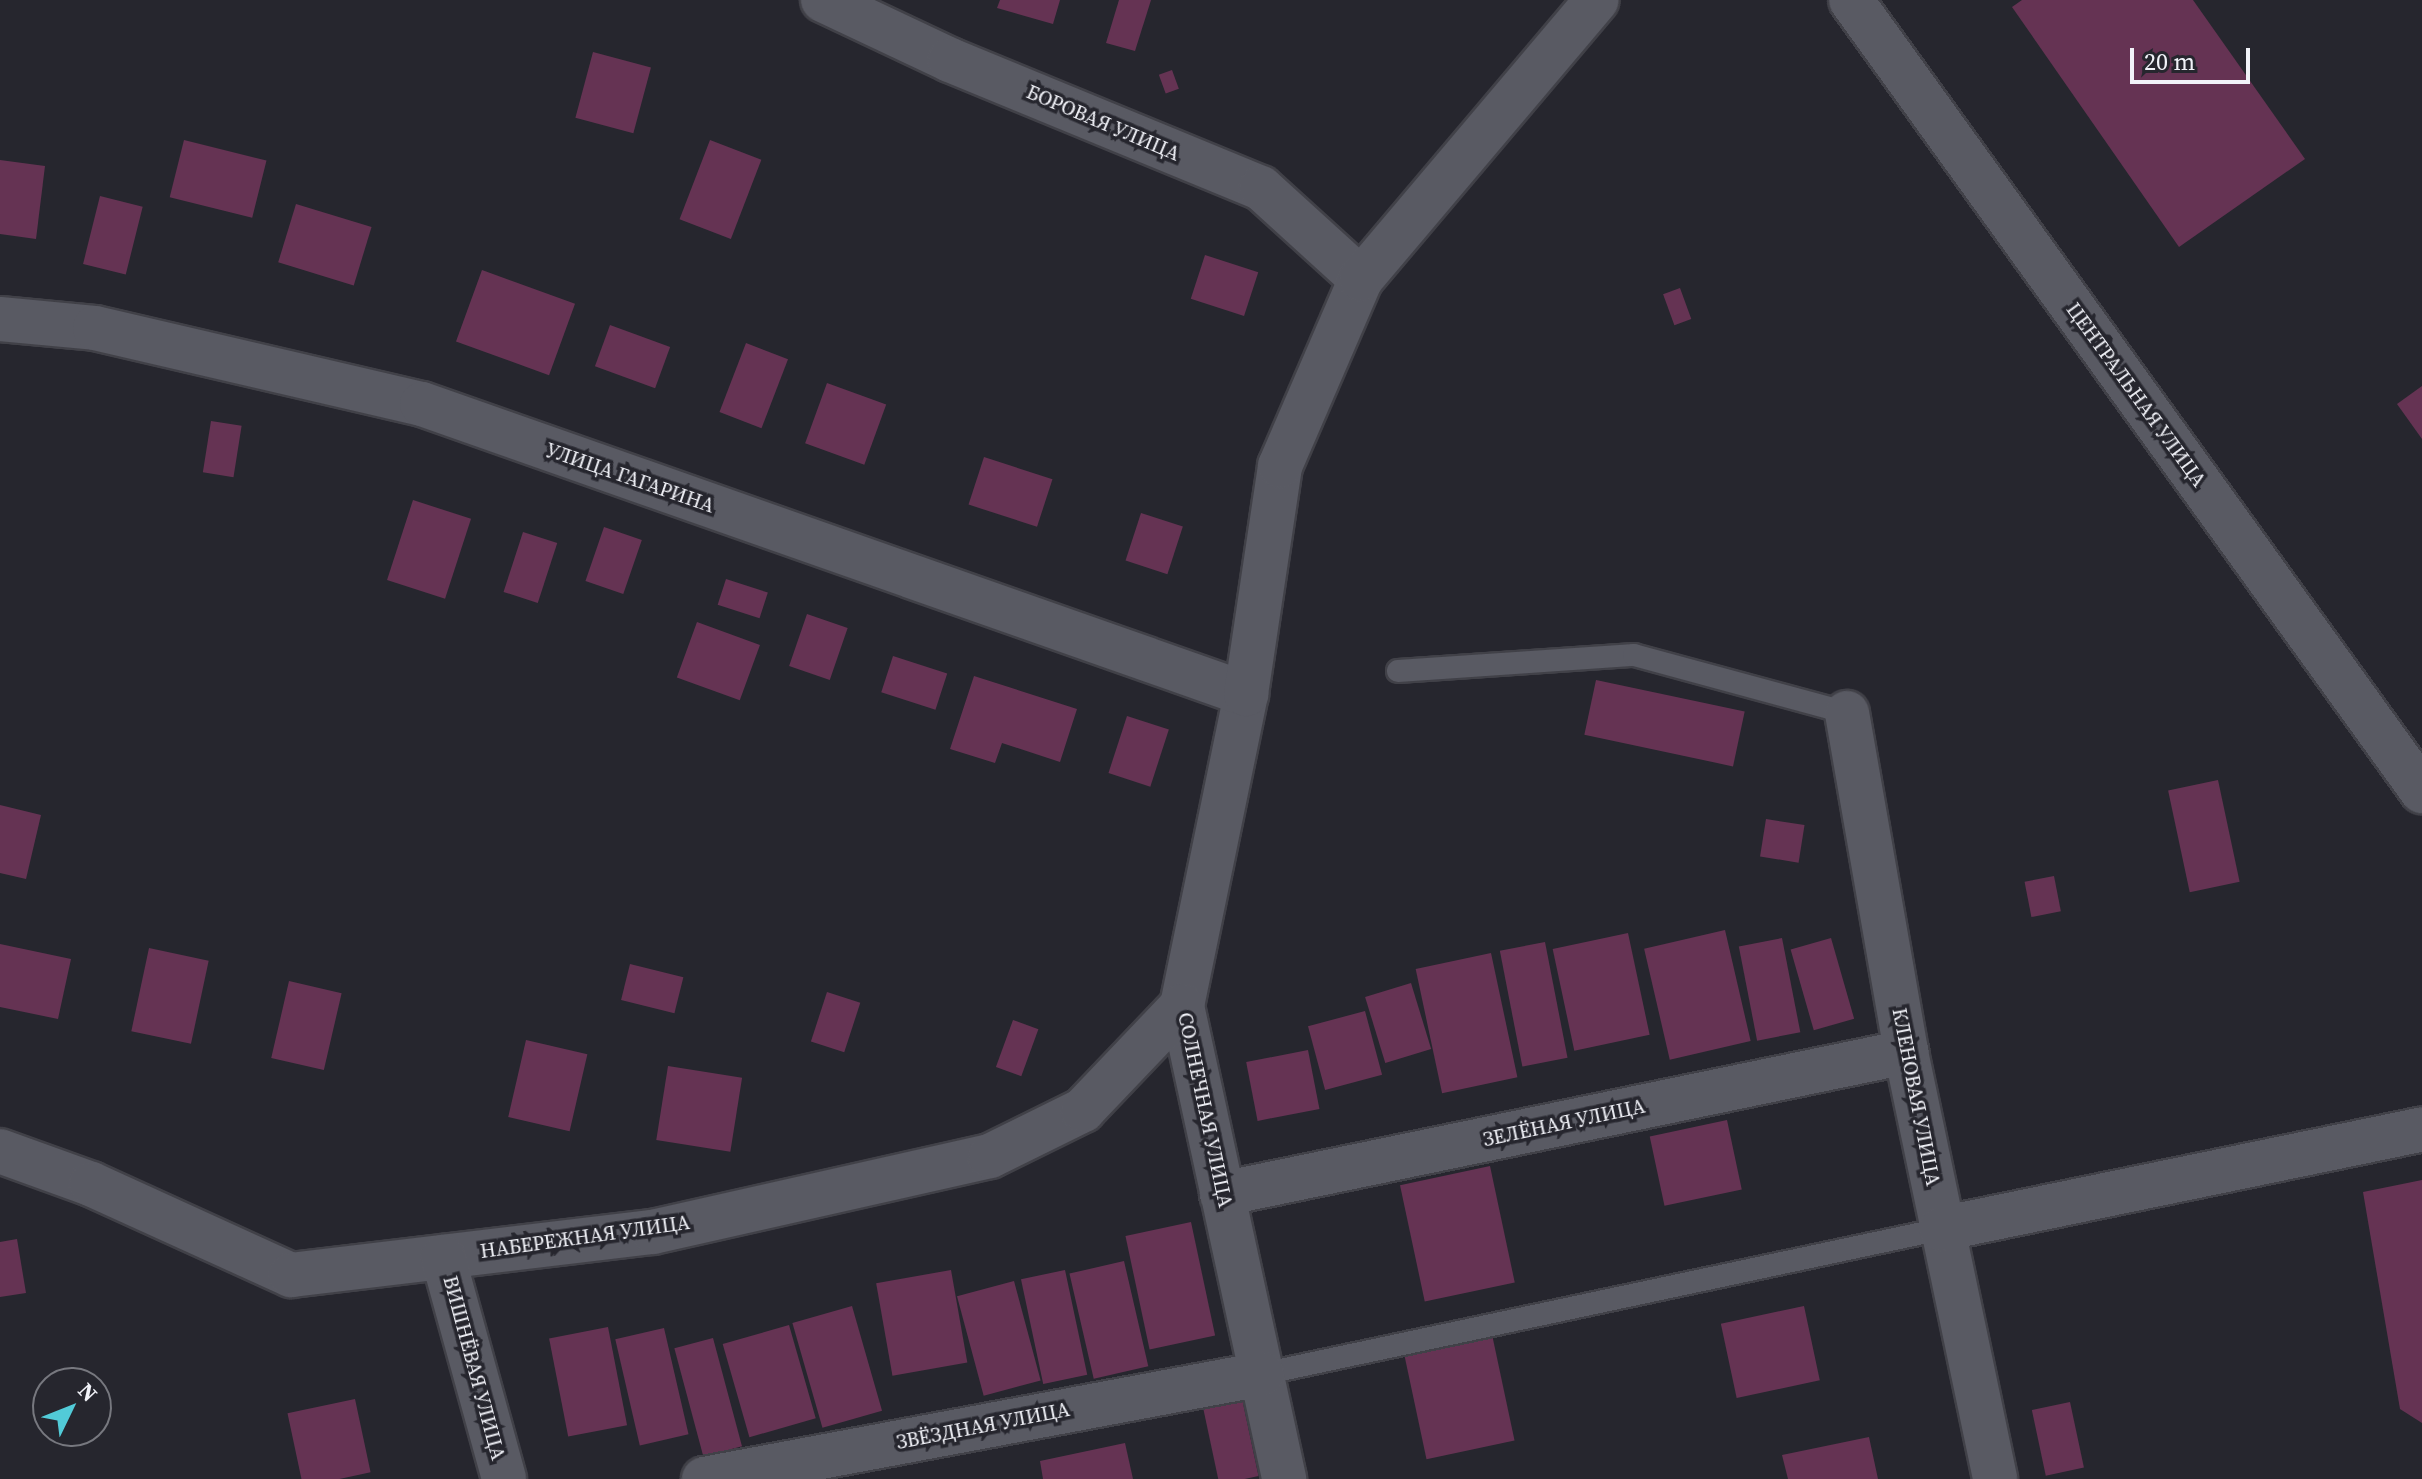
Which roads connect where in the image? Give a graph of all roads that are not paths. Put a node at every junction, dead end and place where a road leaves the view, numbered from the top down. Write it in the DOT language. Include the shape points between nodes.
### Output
graph roads {
  1 [pos="823,0"];
  2 [pos="1597,0"];
  3 [pos="1851,0"];
  4 [pos="1361,279"];
  5 [pos="0,319"];
  6 [pos="1398,671"];
  7 [pos="1246,694"];
  8 [pos="1847,713"];
  9 [pos="2422,791"];
  10 [pos="1182,1006"];
  11 [pos="1906,1052"];
  12 [pos="2422,1129"];
  13 [pos="0,1151"];
  14 [pos="1222,1194"];
  15 [pos="1941,1229"];
  16 [pos="443,1257"];
  17 [pos="1262,1374"];
  18 [pos="504,1479"];
  19 [pos="704,1479"];
  20 [pos="1284,1479"];
  21 [pos="1995,1479"];
  1 -- 4 [label="street, БОРОВАЯ УЛИЦА" via="950,60 1261,188"];
  2 -- 4 [label="street, СОЛНЕЧНАЯ УЛИЦА"];
  3 -- 9 [label="street, ЦЕНТРАЛЬНАЯ УЛИЦА"];
  4 -- 7 [label="street, СОЛНЕЧНАЯ УЛИЦА" via="1280,466"];
  5 -- 7 [label="street, УЛИЦА ГАГАРИНА" via="95,328 422,404"];
  6 -- 8 [label="lane" via="1634,655"];
  7 -- 10 [label="street, СОЛНЕЧНАЯ УЛИЦА"];
  8 -- 11 [label="street, КЛЕНОВАЯ УЛИЦА"];
  10 -- 14 [label="street, СОЛНЕЧНАЯ УЛИЦА"];
  10 -- 16 [label="street, НАБЕРЕЖНАЯ УЛИЦА" via="1083,1110 990,1156 653,1232"];
  11 -- 14 [label="street, ЗЕЛЁНАЯ УЛИЦА"];
  11 -- 15 [label="street, КЛЕНОВАЯ УЛИЦА"];
  12 -- 15 [label="street"];
  13 -- 16 [label="street, НАБЕРЕЖНАЯ УЛИЦА" via="91,1184 291,1275"];
  14 -- 17 [label="street, СОЛНЕЧНАЯ УЛИЦА"];
  15 -- 17 [label="lane"];
  15 -- 21 [label="street, КЛЕНОВАЯ УЛИЦА"];
  16 -- 18 [label="street, ВИШНЁВАЯ УЛИЦА"];
  17 -- 19 [label="street, ЗВЁЗДНАЯ УЛИЦА"];
  17 -- 20 [label="street, СОЛНЕЧНАЯ УЛИЦА"];
}
